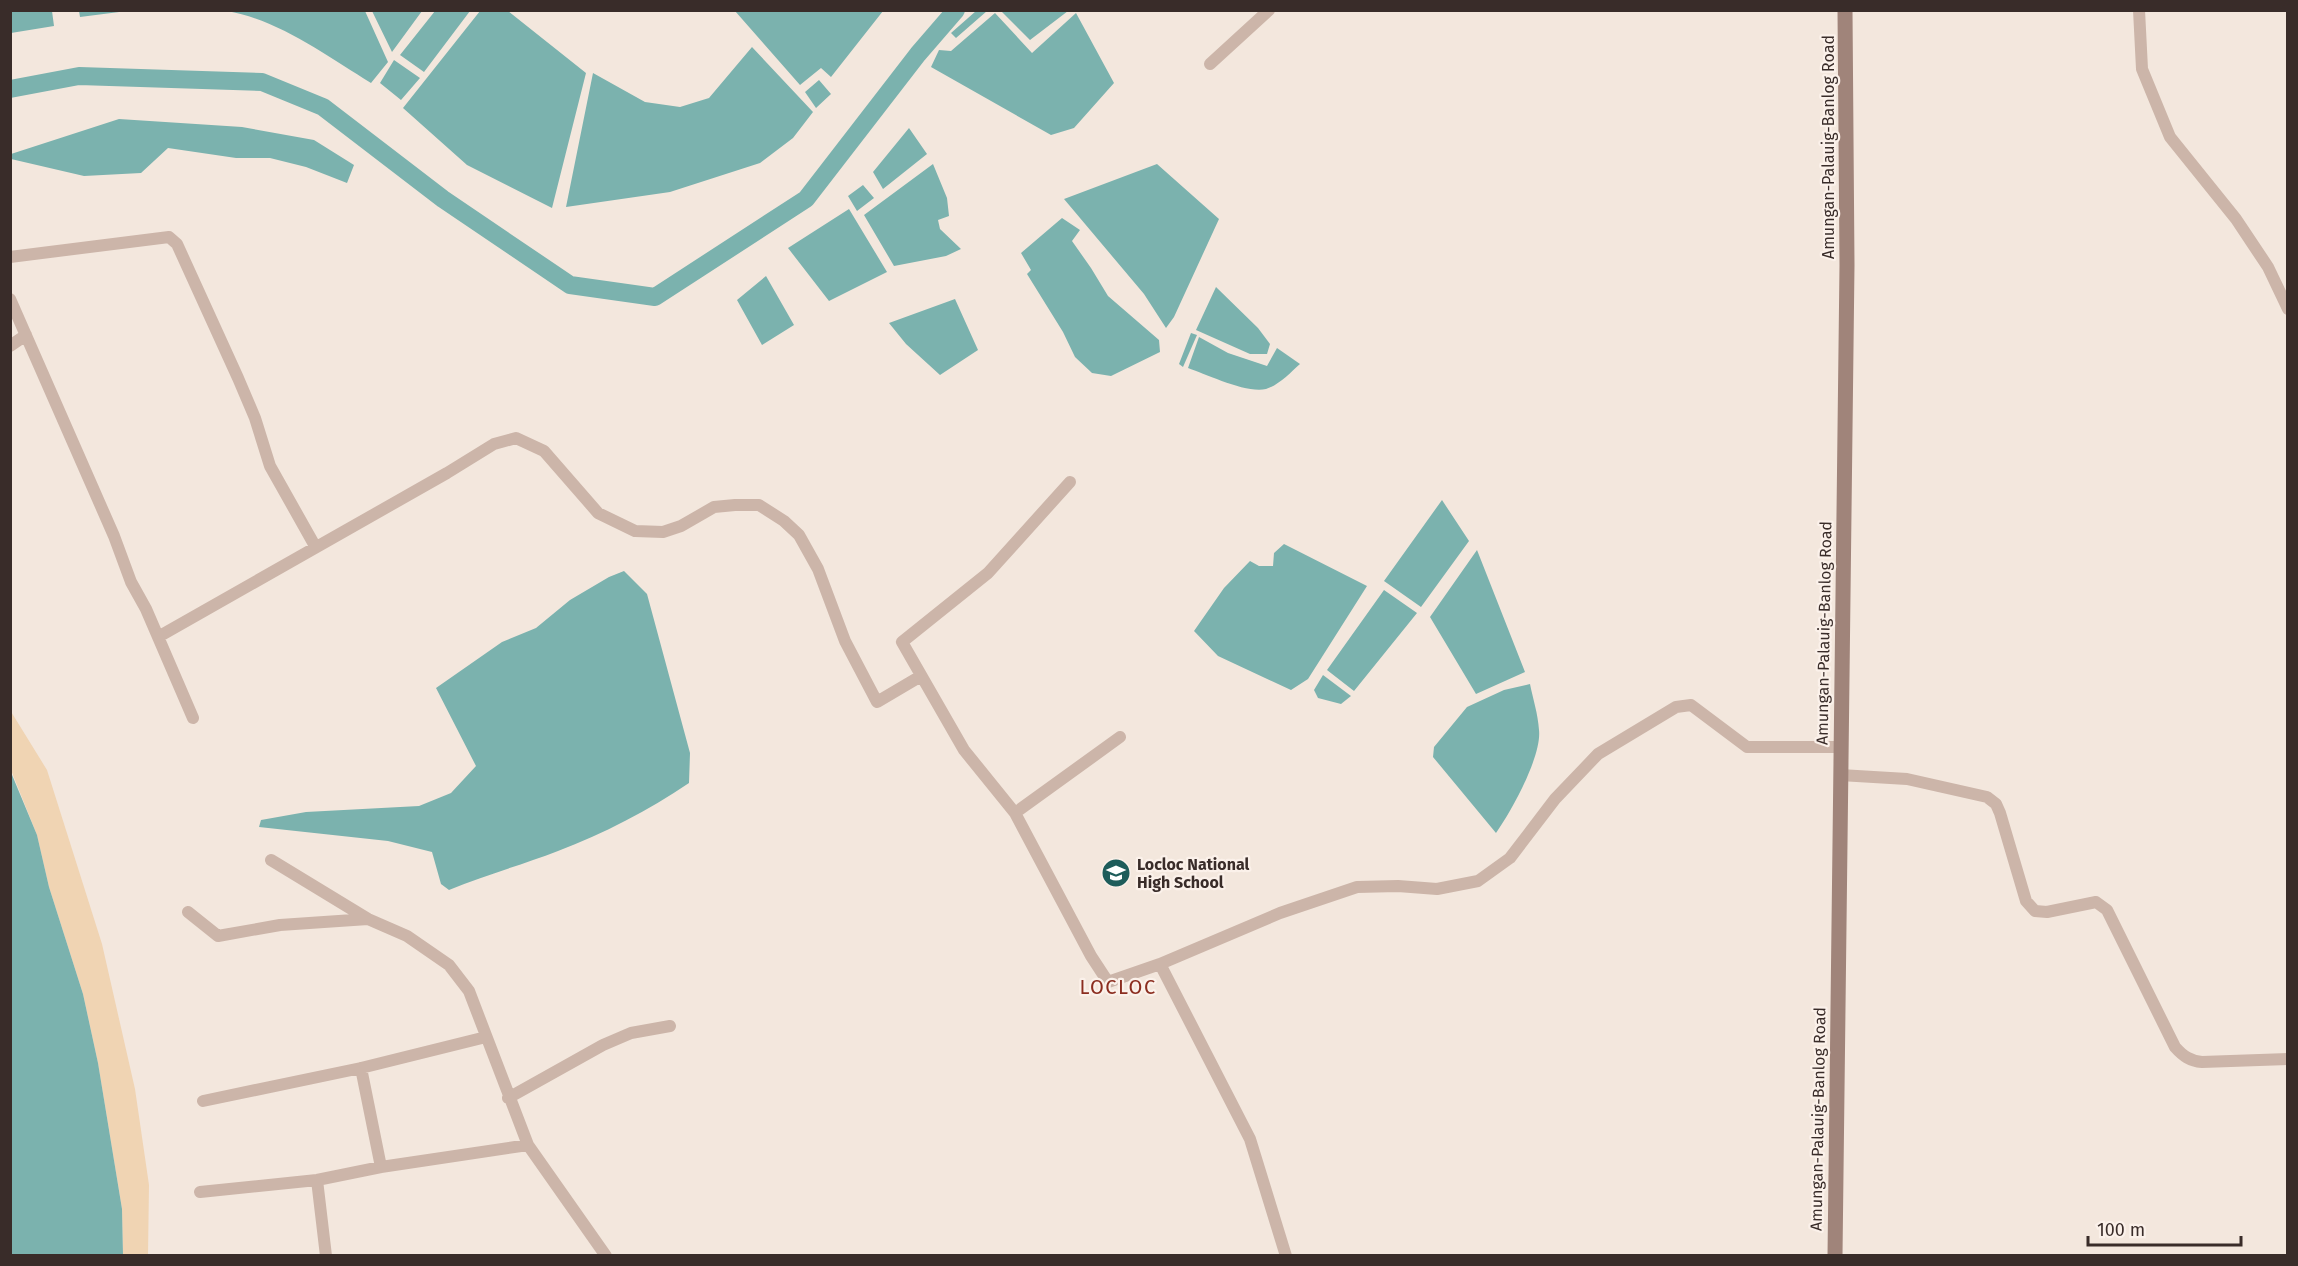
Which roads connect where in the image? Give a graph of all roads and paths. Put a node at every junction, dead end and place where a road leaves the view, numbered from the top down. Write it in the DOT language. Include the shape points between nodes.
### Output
graph roads {
  1 [pos="1269,10"];
  2 [pos="1845,10"];
  3 [pos="2139,10"];
  4 [pos="1210,64"];
  5 [pos="10,257"];
  6 [pos="10,299"];
  7 [pos="2288,309"];
  8 [pos="26,335"];
  9 [pos="10,346"];
  10 [pos="1070,482"];
  11 [pos="315,546"];
  12 [pos="158,637"];
  13 [pos="921,676"];
  14 [pos="193,718"];
  15 [pos="1120,737"];
  16 [pos="1840,747"];
  17 [pos="1840,775"];
  18 [pos="1015,813"];
  19 [pos="271,860"];
  20 [pos="188,912"];
  21 [pos="368,919"];
  22 [pos="1160,964"];
  23 [pos="670,1026"];
  24 [pos="486,1037"];
  25 [pos="2288,1059"];
  26 [pos="361,1068"];
  27 [pos="508,1098"];
  28 [pos="202,1101"];
  29 [pos="528,1145"];
  30 [pos="381,1167"];
  31 [pos="317,1180"];
  32 [pos="200,1192"];
  33 [pos="326,1256"];
  34 [pos="606,1256"];
  35 [pos="1286,1256"];
  36 [pos="1835,1256"];
  1 -- 4 [label="street"];
  2 -- 16 [label="main road, Amungan-Palauig-Banlog Road" via="1847,265"];
  3 -- 7 [label="street" via="2142,69 2170,137 2236,219 2268,267"];
  5 -- 11 [label="street" via="169,237 177,244 255,418 270,466"];
  6 -- 8 [label="street"];
  8 -- 9 [label="street"];
  8 -- 12 [label="street"];
  10 -- 13 [label="street" via="988,573 902,642"];
  11 -- 12 [label="street"];
  11 -- 13 [label="street" via="494,444 516,438 544,452 598,513 635,531 663,532 714,507 759,505 799,535 818,569 845,641 877,702"];
  12 -- 14 [label="street"];
  13 -- 18 [label="street" via="964,750"];
  15 -- 18 [label="street"];
  16 -- 17 [label="main road, Amungan-Palauig-Banlog Road"];
  16 -- 22 [label="street" via="1747,747 1691,705 1676,707 1598,754 1555,798 1510,858 1478,881 1437,889 1357,887 1280,913"];
  17 -- 25 [label="street" via="1907,779 1987,797 2000,813 2026,901 2035,911 2096,902 2107,910 2183,1056 2202,1062"];
  17 -- 36 [label="main road, Amungan-Palauig-Banlog Road"];
  18 -- 22 [label="street" via="1108,982"];
  19 -- 21 [label="street"];
  20 -- 21 [label="street" via="218,936 280,925"];
  21 -- 24 [label="street" via="407,936 449,965 469,991"];
  22 -- 35 [label="street" via="1250,1139"];
  23 -- 27 [label="street" via="631,1033 603,1045"];
  24 -- 26 [label="street"];
  24 -- 27 [label="street"];
  26 -- 28 [label="street"];
  26 -- 30 [label="street"];
  27 -- 29 [label="street"];
  29 -- 30 [label="street"];
  29 -- 34 [label="street"];
  30 -- 31 [label="street"];
  31 -- 32 [label="street"];
  31 -- 33 [label="street"];
}
